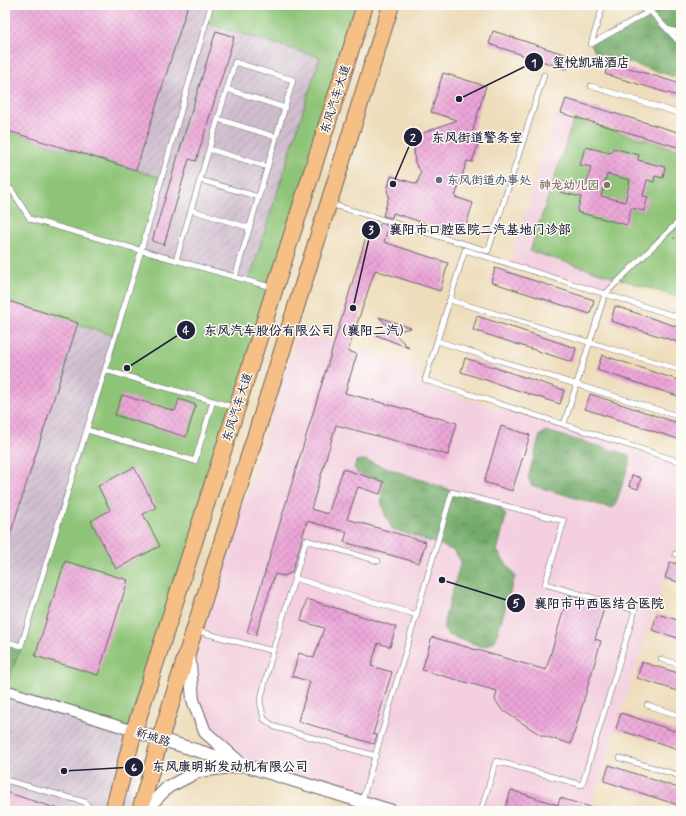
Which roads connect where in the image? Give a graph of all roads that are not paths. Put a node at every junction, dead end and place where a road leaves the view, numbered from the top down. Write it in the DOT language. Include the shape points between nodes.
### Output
graph roads {
  1 [pos="211,5"];
  2 [pos="365,5"];
  3 [pos="391,5"];
  4 [pos="603,5"];
  5 [pos="631,5"];
  6 [pos="652,5"];
  7 [pos="650,11"];
  8 [pos="666,28"];
  9 [pos="681,33"];
  10 [pos="681,44"];
  11 [pos="544,75"];
  12 [pos="591,86"];
  13 [pos="227,89"];
  14 [pos="285,108"];
  15 [pos="681,114"];
  16 [pos="218,119"];
  17 [pos="276,137"];
  18 [pos="209,149"];
  19 [pos="268,167"];
  20 [pos="200,180"];
  21 [pos="5,187"];
  22 [pos="259,197"];
  23 [pos="329,203"];
  24 [pos="191,210"];
  25 [pos="681,219"];
  26 [pos="250,228"];
  27 [pos="142,251"];
  28 [pos="176,260"];
  29 [pos="235,277"];
  30 [pos="275,288"];
  31 [pos="605,294"];
  32 [pos="450,300"];
  33 [pos="681,318"];
  34 [pos="437,341"];
  35 [pos="590,342"];
  36 [pos="105,370"];
  37 [pos="681,370"];
  38 [pos="576,384"];
  39 [pos="213,401"];
  40 [pos="237,408"];
  41 [pos="681,417"];
  42 [pos="564,424"];
  43 [pos="87,430"];
  44 [pos="681,462"];
  45 [pos="675,554"];
  46 [pos="681,556"];
  47 [pos="378,561"];
  48 [pos="294,578"];
  49 [pos="417,615"];
  50 [pos="194,631"];
  51 [pos="5,641"];
  52 [pos="188,650"];
  53 [pos="273,651"];
  54 [pos="660,659"];
  55 [pos="681,665"];
  56 [pos="5,690"];
  57 [pos="647,705"];
  58 [pos="681,716"];
  59 [pos="134,731"];
  60 [pos="160,739"];
  61 [pos="376,756"];
  62 [pos="620,758"];
  63 [pos="242,765"];
  64 [pos="681,776"];
  65 [pos="5,782"];
  66 [pos="362,802"];
  67 [pos="91,811"];
  68 [pos="113,811"];
  69 [pos="140,811"];
  70 [pos="144,811"];
  71 [pos="392,811"];
  72 [pos="481,811"];
  1 -- 27 [label="lane"];
  2 -- 30 [label="main road, 东风汽车大道"];
  3 -- 23 [label="main road, 东风汽车大道"];
  4 -- 7 [label="lane" via="591,44"];
  5 -- 7 [label="lane"];
  6 -- 7 [label="lane"];
  7 -- 8 [label="lane"];
  8 -- 9 [label="lane"];
  8 -- 10 [label="lane"];
  11 -- 23 [label="lane" via="488,251"];
  12 -- 15 [label="lane"];
  13 -- 14 [label="lane"];
  13 -- 14 [label="lane" via="235,62 293,80"];
  13 -- 16 [label="lane"];
  14 -- 17 [label="lane"];
  16 -- 17 [label="lane"];
  16 -- 18 [label="lane"];
  17 -- 19 [label="lane"];
  18 -- 19 [label="lane"];
  18 -- 20 [label="lane"];
  19 -- 22 [label="lane"];
  20 -- 22 [label="lane"];
  20 -- 24 [label="lane"];
  21 -- 27 [label="lane" via="11,189 30,219"];
  22 -- 26 [label="lane"];
  23 -- 50 [label="main road, 东风汽车大道"];
  24 -- 26 [label="lane"];
  24 -- 28 [label="lane"];
  25 -- 31 [label="lane"];
  26 -- 29 [label="lane"];
  27 -- 28 [label="lane"];
  27 -- 36 [label="lane"];
  28 -- 29 [label="lane"];
  29 -- 30 [label="lane"];
  30 -- 40 [label="main road, 东风汽车大道"];
  31 -- 32 [label="lane" via="465,250"];
  31 -- 33 [label="lane"];
  31 -- 35 [label="lane"];
  32 -- 34 [label="lane"];
  32 -- 35 [label="lane"];
  34 -- 38 [label="lane"];
  34 -- 42 [label="lane" via="425,380"];
  35 -- 37 [label="lane"];
  35 -- 38 [label="lane"];
  36 -- 39 [label="lane"];
  36 -- 43 [label="lane"];
  38 -- 41 [label="lane"];
  38 -- 42 [label="lane"];
  39 -- 40 [label="lane"];
  39 -- 43 [label="lane" via="195,461"];
  40 -- 59 [label="main road, 东风汽车大道"];
  42 -- 44 [label="lane"];
  43 -- 51 [label="lane" via="21,646"];
  45 -- 46 [label="lane"];
  47 -- 48 [label="lane" via="306,540"];
  48 -- 49 [label="lane"];
  48 -- 53 [label="lane"];
  49 -- 61 [label="lane"];
  49 -- 72 [label="lane" via="452,492 564,521 545,584 635,610 582,785 496,761"];
  50 -- 52 [label="main road, 东风汽车大道"];
  50 -- 53 [label="lane"];
  52 -- 60 [label="main road, 东风汽车大道"];
  52 -- 63 [label="street" via="194,700 205,732"];
  53 -- 61 [label="lane" via="260,702 264,719 275,727"];
  54 -- 55 [label="lane"];
  56 -- 59 [label="street, 新城路"];
  57 -- 58 [label="lane"];
  59 -- 60 [label="street, 新城路"];
  59 -- 68 [label="main road, 东风汽车大道"];
  60 -- 63 [label="street, 新城路"];
  60 -- 69 [label="main road, 东风汽车大道"];
  61 -- 66 [label="lane"];
  62 -- 64 [label="lane"];
  63 -- 66 [label="street, 新城路"];
  63 -- 70 [label="street" via="199,771 168,787"];
  65 -- 67 [label="lane" via="85,802"];
  66 -- 71 [label="street, 新城路"];
}
